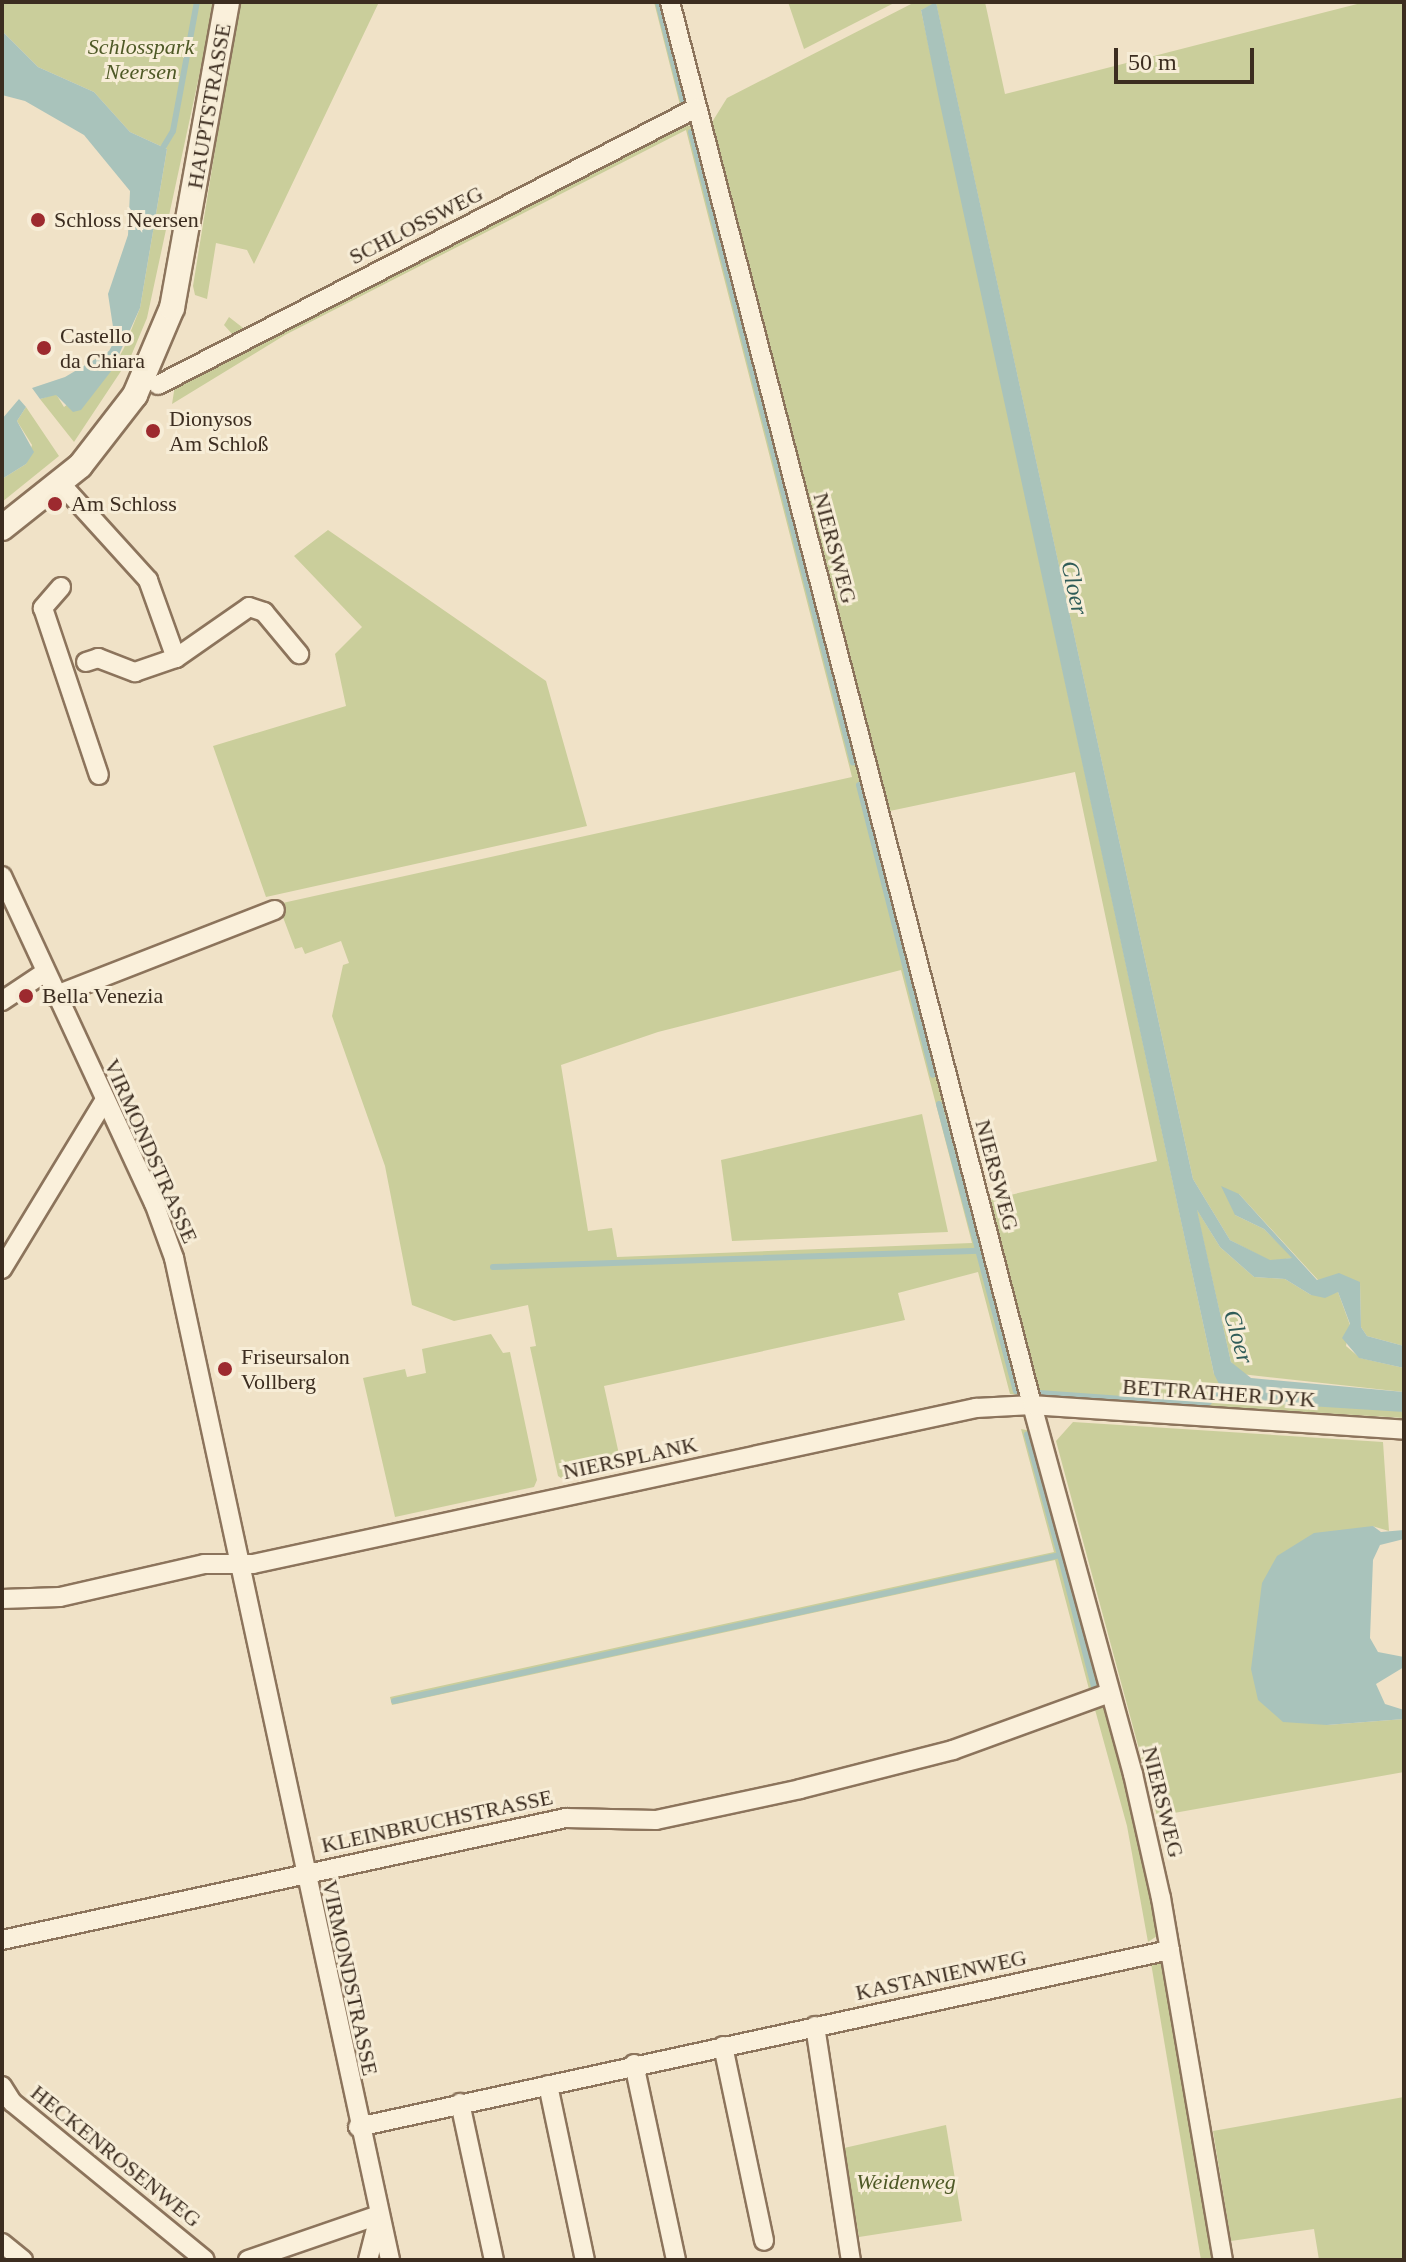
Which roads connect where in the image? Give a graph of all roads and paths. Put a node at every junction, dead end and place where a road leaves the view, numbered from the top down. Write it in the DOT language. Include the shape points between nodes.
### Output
graph roads {
  1 [pos="227,2"];
  2 [pos="670,2"];
  3 [pos="696,108"];
  4 [pos="158,385"];
  5 [pos="61,484"];
  6 [pos="2,528"];
  7 [pos="61,587"];
  8 [pos="299,654"];
  9 [pos="176,658"];
  10 [pos="86,662"];
  11 [pos="99,775"];
  12 [pos="2,876"];
  13 [pos="275,910"];
  14 [pos="44,973"];
  15 [pos="54,996"];
  16 [pos="2,1001"];
  17 [pos="104,1101"];
  18 [pos="2,1269"];
  19 [pos="1032,1405"];
  20 [pos="1404,1430"];
  21 [pos="238,1564"];
  22 [pos="2,1599"];
  23 [pos="1110,1693"];
  24 [pos="303,1874"];
  25 [pos="2,1940"];
  26 [pos="1170,1950"];
  27 [pos="815,2026"];
  28 [pos="723,2046"];
  29 [pos="634,2064"];
  30 [pos="548,2085"];
  31 [pos="2,2086"];
  32 [pos="460,2103"];
  33 [pos="358,2127"];
  34 [pos="379,2215"];
  35 [pos="764,2241"];
  36 [pos="2,2243"];
  37 [pos="23,2260"];
  38 [pos="205,2260"];
  39 [pos="248,2260"];
  40 [pos="368,2260"];
  41 [pos="390,2260"];
  42 [pos="494,2260"];
  43 [pos="585,2260"];
  44 [pos="676,2260"];
  45 [pos="851,2260"];
  46 [pos="1223,2260"];
  1 -- 5 [label="street, HAUPTSTRASSE" via="172,308 130,404"];
  2 -- 3 [label="street, NIERSWEG"];
  3 -- 4 [label="street, SCHLOSSWEG"];
  3 -- 19 [label="street, NIERSWEG"];
  5 -- 6 [label="street, HAUPTSTRASSE"];
  5 -- 9 [label="street" via="148,580"];
  7 -- 11 [label="street" via="43,608"];
  8 -- 9 [label="street" via="264,612 249,607"];
  9 -- 10 [label="street" via="135,672 98,658"];
  12 -- 14 [label="street, VIRMONDSTRASSE"];
  13 -- 15 [label="street"];
  14 -- 15 [label="street, VIRMONDSTRASSE"];
  14 -- 16 [label="street"];
  15 -- 17 [label="street, VIRMONDSTRASSE"];
  17 -- 18 [label="street"];
  17 -- 21 [label="street, VIRMONDSTRASSE" via="154,1203 174,1258"];
  19 -- 20 [label="street, BETTRATHER DYK"];
  19 -- 21 [label="street, NIERSPLANK" via="955,1412"];
  19 -- 23 [label="street, NIERSWEG"];
  21 -- 22 [label="street" via="204,1564 60,1597"];
  21 -- 24 [label="street, VIRMONDSTRASSE"];
  23 -- 24 [label="street, KLEINBRUCHSTRASSE" via="953,1750 800,1789 656,1820 566,1818"];
  23 -- 26 [label="street, NIERSWEG" via="1148,1836"];
  24 -- 25 [label="street, KLEINBRUCHSTRASSE"];
  24 -- 33 [label="street, VIRMONDSTRASSE"];
  26 -- 27 [label="street, KASTANIENWEG"];
  26 -- 46 [label="street, NIERSWEG"];
  27 -- 28 [label="street, KASTANIENWEG"];
  27 -- 45 [label="street"];
  28 -- 29 [label="street, KASTANIENWEG"];
  28 -- 35 [label="street"];
  29 -- 30 [label="street, KASTANIENWEG"];
  29 -- 44 [label="street"];
  30 -- 32 [label="street, KASTANIENWEG"];
  30 -- 43 [label="street"];
  31 -- 38 [label="street, HECKENROSENWEG" via="12,2102"];
  32 -- 33 [label="street, KASTANIENWEG"];
  32 -- 42 [label="street"];
  33 -- 34 [label="street, VIRMONDSTRASSE"];
  34 -- 39 [label="street"];
  34 -- 40 [label="street"];
  34 -- 41 [label="street, VIRMONDSTRASSE"];
  36 -- 37 [label="street"];
}
